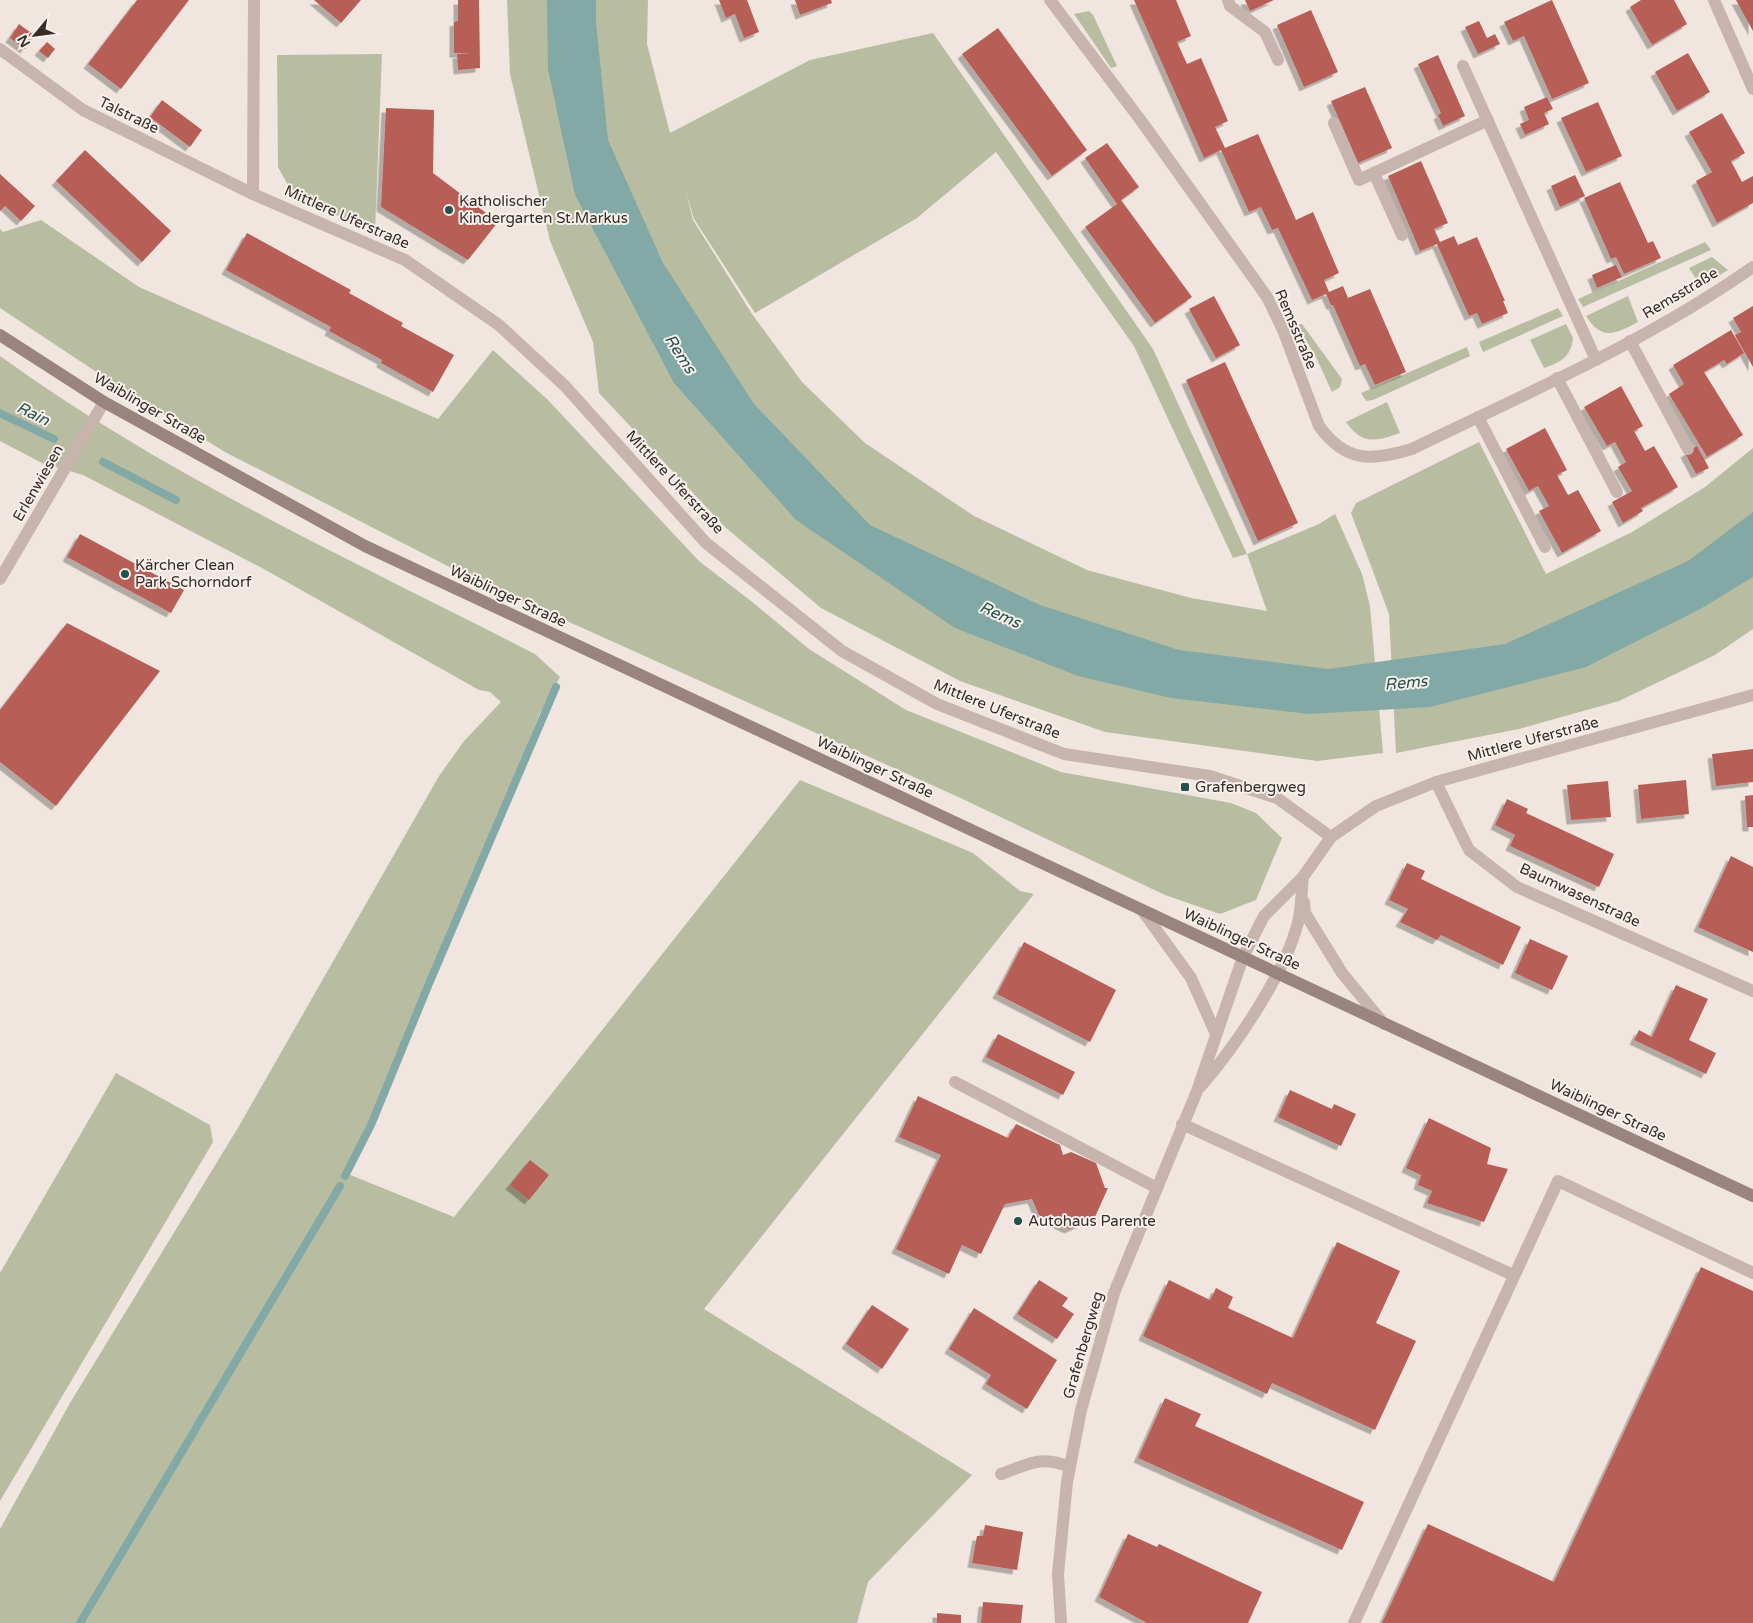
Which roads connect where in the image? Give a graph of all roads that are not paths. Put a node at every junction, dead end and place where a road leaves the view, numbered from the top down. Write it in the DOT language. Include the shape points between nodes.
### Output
graph roads {
  1 [pos="254,0"];
  2 [pos="1050,0"];
  3 [pos="1228,0"];
  4 [pos="1714,0"];
  5 [pos="0,49"];
  6 [pos="1278,60"];
  7 [pos="1463,66"];
  8 [pos="1753,89"];
  9 [pos="1488,120"];
  10 [pos="1334,123"];
  11 [pos="1374,173"];
  12 [pos="253,194"];
  13 [pos="1402,235"];
  14 [pos="1753,267"];
  15 [pos="0,335"];
  16 [pos="1630,341"];
  17 [pos="1596,360"];
  18 [pos="1558,378"];
  19 [pos="104,402"];
  20 [pos="1478,417"];
  21 [pos="1688,449"];
  22 [pos="1617,492"];
  23 [pos="1545,547"];
  24 [pos="0,578"];
  25 [pos="1753,695"];
  26 [pos="1436,782"];
  27 [pos="1331,837"];
  28 [pos="1303,877"];
  29 [pos="1142,910"];
  30 [pos="1243,957"];
  31 [pos="1277,973"];
  32 [pos="1753,991"];
  33 [pos="1384,1024"];
  34 [pos="1216,1034"];
  35 [pos="955,1082"];
  36 [pos="1197,1091"];
  37 [pos="1182,1124"];
  38 [pos="1157,1188"];
  39 [pos="1753,1196"];
  40 [pos="1753,1273"];
  41 [pos="1513,1275"];
  42 [pos="1070,1467"];
  43 [pos="1001,1474"];
  44 [pos="1061,1623"];
  45 [pos="1354,1623"];
  1 -- 12 [label="street"];
  2 -- 20 [label="street, Remsstraße" via="1267,297 1283,330 1319,426 1329,439 1344,452 1365,458 1387,456 1412,449"];
  3 -- 6 [label="street" via="1230,6 1265,32"];
  4 -- 8 [label="street"];
  5 -- 12 [label="street, Talstraße" via="83,110"];
  7 -- 9 [label="street"];
  9 -- 11 [label="street"];
  9 -- 17 [label="street"];
  10 -- 11 [label="street" via="1359,180"];
  11 -- 13 [label="street"];
  12 -- 27 [label="street, Mittlere Uferstraße" via="405,260 498,326 565,386 706,543 842,651 937,704 1064,754 1210,776 1278,798"];
  14 -- 16 [label="street, Remsstraße" via="1696,305"];
  15 -- 19 [label="main road, Waiblinger Straße"];
  16 -- 17 [label="street, Remsstraße"];
  16 -- 21 [label="street"];
  17 -- 18 [label="street, Remsstraße"];
  18 -- 20 [label="street, Remsstraße"];
  18 -- 22 [label="street"];
  19 -- 24 [label="street, Erlenwiesen"];
  19 -- 29 [label="main road, Waiblinger Straße" via="365,546"];
  20 -- 23 [label="street"];
  25 -- 26 [label="street, Mittlere Uferstraße"];
  26 -- 27 [label="street, Mittlere Uferstraße" via="1376,806"];
  26 -- 32 [label="street, Baumwasenstraße" via="1469,850 1517,886"];
  27 -- 28 [label="street, Mittlere Uferstraße"];
  28 -- 30 [label="street, Mittlere Uferstraße" via="1264,916"];
  28 -- 31 [label="street, Mittlere Uferstraße" via="1298,926"];
  28 -- 33 [label="street" via="1305,913 1342,973"];
  29 -- 30 [label="main road, Waiblinger Straße"];
  29 -- 34 [label="street" via="1191,978"];
  30 -- 31 [label="main road, Waiblinger Straße"];
  30 -- 34 [label="street, Grafenbergweg"];
  31 -- 33 [label="main road, Waiblinger Straße"];
  31 -- 36 [label="street, Grafenbergweg" via="1227,1056"];
  33 -- 39 [label="main road, Waiblinger Straße"];
  34 -- 36 [label="street, Grafenbergweg"];
  35 -- 38 [label="street"];
  36 -- 37 [label="street, Grafenbergweg"];
  37 -- 38 [label="street, Grafenbergweg"];
  37 -- 41 [label="street"];
  38 -- 42 [label="street, Grafenbergweg" via="1114,1293 1081,1410"];
  40 -- 41 [label="street" via="1558,1181"];
  41 -- 45 [label="street"];
  42 -- 43 [label="street" via="1054,1460 1038,1460"];
  42 -- 44 [label="street, Grafenbergweg" via="1058,1574"];
}
